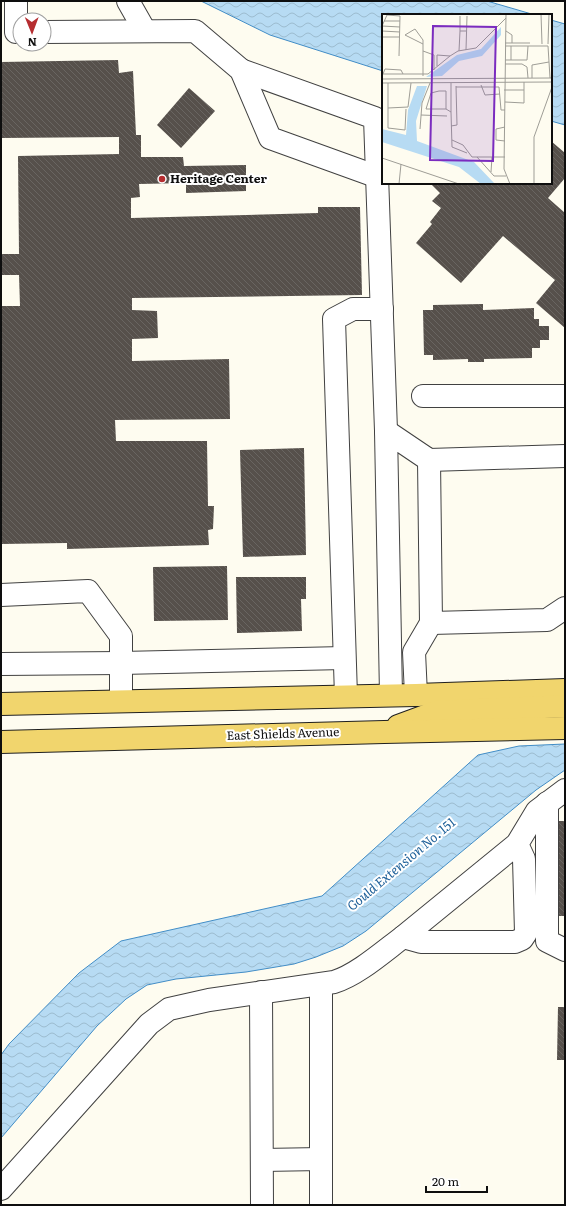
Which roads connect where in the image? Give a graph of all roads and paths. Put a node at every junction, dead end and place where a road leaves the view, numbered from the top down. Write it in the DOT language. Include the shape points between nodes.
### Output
graph roads {
  1 [pos="16,1"];
  2 [pos="128,1"];
  3 [pos="15,12"];
  4 [pos="145,31"];
  5 [pos="52,32"];
  6 [pos="241,70"];
  7 [pos="378,177"];
  8 [pos="382,309"];
  9 [pos="422,396"];
  10 [pos="565,396"];
  11 [pos="386,431"];
  12 [pos="565,456"];
  13 [pos="429,460"];
  14 [pos="1,595"];
  15 [pos="565,608"];
  16 [pos="431,622"];
  17 [pos="344,658"];
  18 [pos="121,663"];
  19 [pos="1,664"];
  20 [pos="565,690"];
  21 [pos="391,695"];
  22 [pos="416,695"];
  23 [pos="346,696"];
  24 [pos="121,701"];
  25 [pos="1,704"];
  26 [pos="565,706"];
  27 [pos="565,728"];
  28 [pos="384,732"];
  29 [pos="1,742"];
  30 [pos="565,790"];
  31 [pos="547,803"];
  32 [pos="517,844"];
  33 [pos="403,937"];
  34 [pos="565,950"];
  35 [pos="322,985"];
  36 [pos="261,992"];
  37 [pos="321,1159"];
  38 [pos="262,1160"];
  39 [pos="1,1189"];
  40 [pos="262,1205"];
  41 [pos="321,1205"];
  1 -- 3 [label="lane"];
  2 -- 4 [label="lane"];
  4 -- 5 [label="lane"];
  4 -- 6 [label="lane" via="195,31"];
  6 -- 7 [label="lane" via="270,138"];
  6 -- 7 [label="lane" via="375,118"];
  7 -- 8 [label="lane"];
  8 -- 11 [label="lane"];
  8 -- 17 [label="lane" via="352,309 334,319"];
  9 -- 10 [label="lane"];
  11 -- 13 [label="lane"];
  11 -- 21 [label="lane"];
  12 -- 13 [label="lane"];
  13 -- 16 [label="lane"];
  14 -- 18 [label="lane" via="88,590 121,636"];
  15 -- 16 [label="lane" via="547,620"];
  16 -- 22 [label="lane" via="414,652"];
  17 -- 18 [label="lane"];
  17 -- 23 [label="lane"];
  18 -- 19 [label="lane"];
  18 -- 24 [label="lane"];
  20 -- 22 [label="main road"];
  21 -- 22 [label="main road"];
  21 -- 23 [label="main road"];
  23 -- 24 [label="main road"];
  24 -- 25 [label="main road"];
  26 -- 28 [label="main road" via="436,712"];
  27 -- 28 [label="main road, East Shields Avenue"];
  28 -- 29 [label="main road, East Shields Avenue"];
  30 -- 31 [label="lane"];
  31 -- 32 [label="lane" via="537,811"];
  31 -- 34 [label="lane" via="547,941"];
  32 -- 33 [label="lane"];
  32 -- 33 [label="lane" via="524,859 526,933 522,940 421,942"];
  33 -- 35 [label="lane" via="343,979"];
  35 -- 36 [label="lane"];
  35 -- 37 [label="lane"];
  36 -- 38 [label="lane"];
  36 -- 39 [label="lane" via="169,1009 149,1024"];
  37 -- 38 [label="lane"];
  37 -- 41 [label="lane"];
  38 -- 40 [label="lane"];
}
